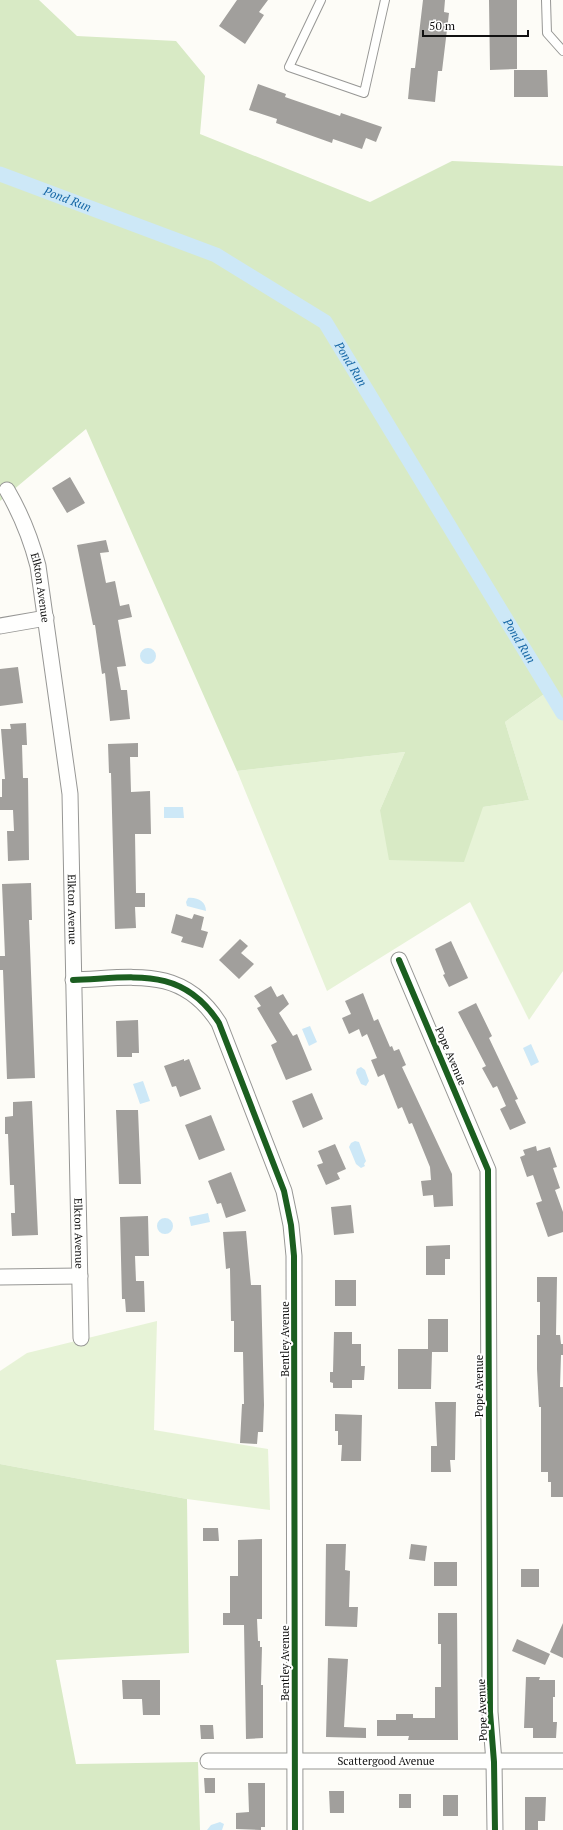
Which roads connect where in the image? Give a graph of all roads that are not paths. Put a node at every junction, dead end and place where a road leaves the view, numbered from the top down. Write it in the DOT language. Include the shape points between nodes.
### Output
graph roads {
  1 [pos="321,0"];
  2 [pos="385,0"];
  3 [pos="546,0"];
  4 [pos="563,51"];
  5 [pos="6,490"];
  6 [pos="46,618"];
  7 [pos="0,626"];
  8 [pos="399,960"];
  9 [pos="73,980"];
  10 [pos="80,1276"];
  11 [pos="0,1277"];
  12 [pos="81,1338"];
  13 [pos="208,1761"];
  14 [pos="563,1761"];
  15 [pos="295,1762"];
  16 [pos="494,1762"];
  17 [pos="295,1830"];
  18 [pos="495,1830"];
  1 -- 2 [label="lane" via="288,67 364,93"];
  3 -- 4 [label="lane" via="547,33"];
  5 -- 6 [label="street, Elkton Avenue" via="31,540"];
  6 -- 7 [label="street"];
  6 -- 9 [label="street, Elkton Avenue" via="70,794"];
  8 -- 16 [label="street, Pope Avenue" via="488,1170 490,1712"];
  9 -- 10 [label="street, Elkton Avenue"];
  9 -- 15 [label="street, Bentley Avenue" via="154,978 171,982 200,998 219,1023 284,1191 294,1256"];
  10 -- 11 [label="street"];
  10 -- 12 [label="street, Elkton Avenue"];
  13 -- 15 [label="street, Scattergood Avenue"];
  14 -- 16 [label="street, Scattergood Avenue"];
  15 -- 16 [label="street, Scattergood Avenue"];
  15 -- 17 [label="street, Bentley Avenue"];
  16 -- 18 [label="street, Pope Avenue"];
}
